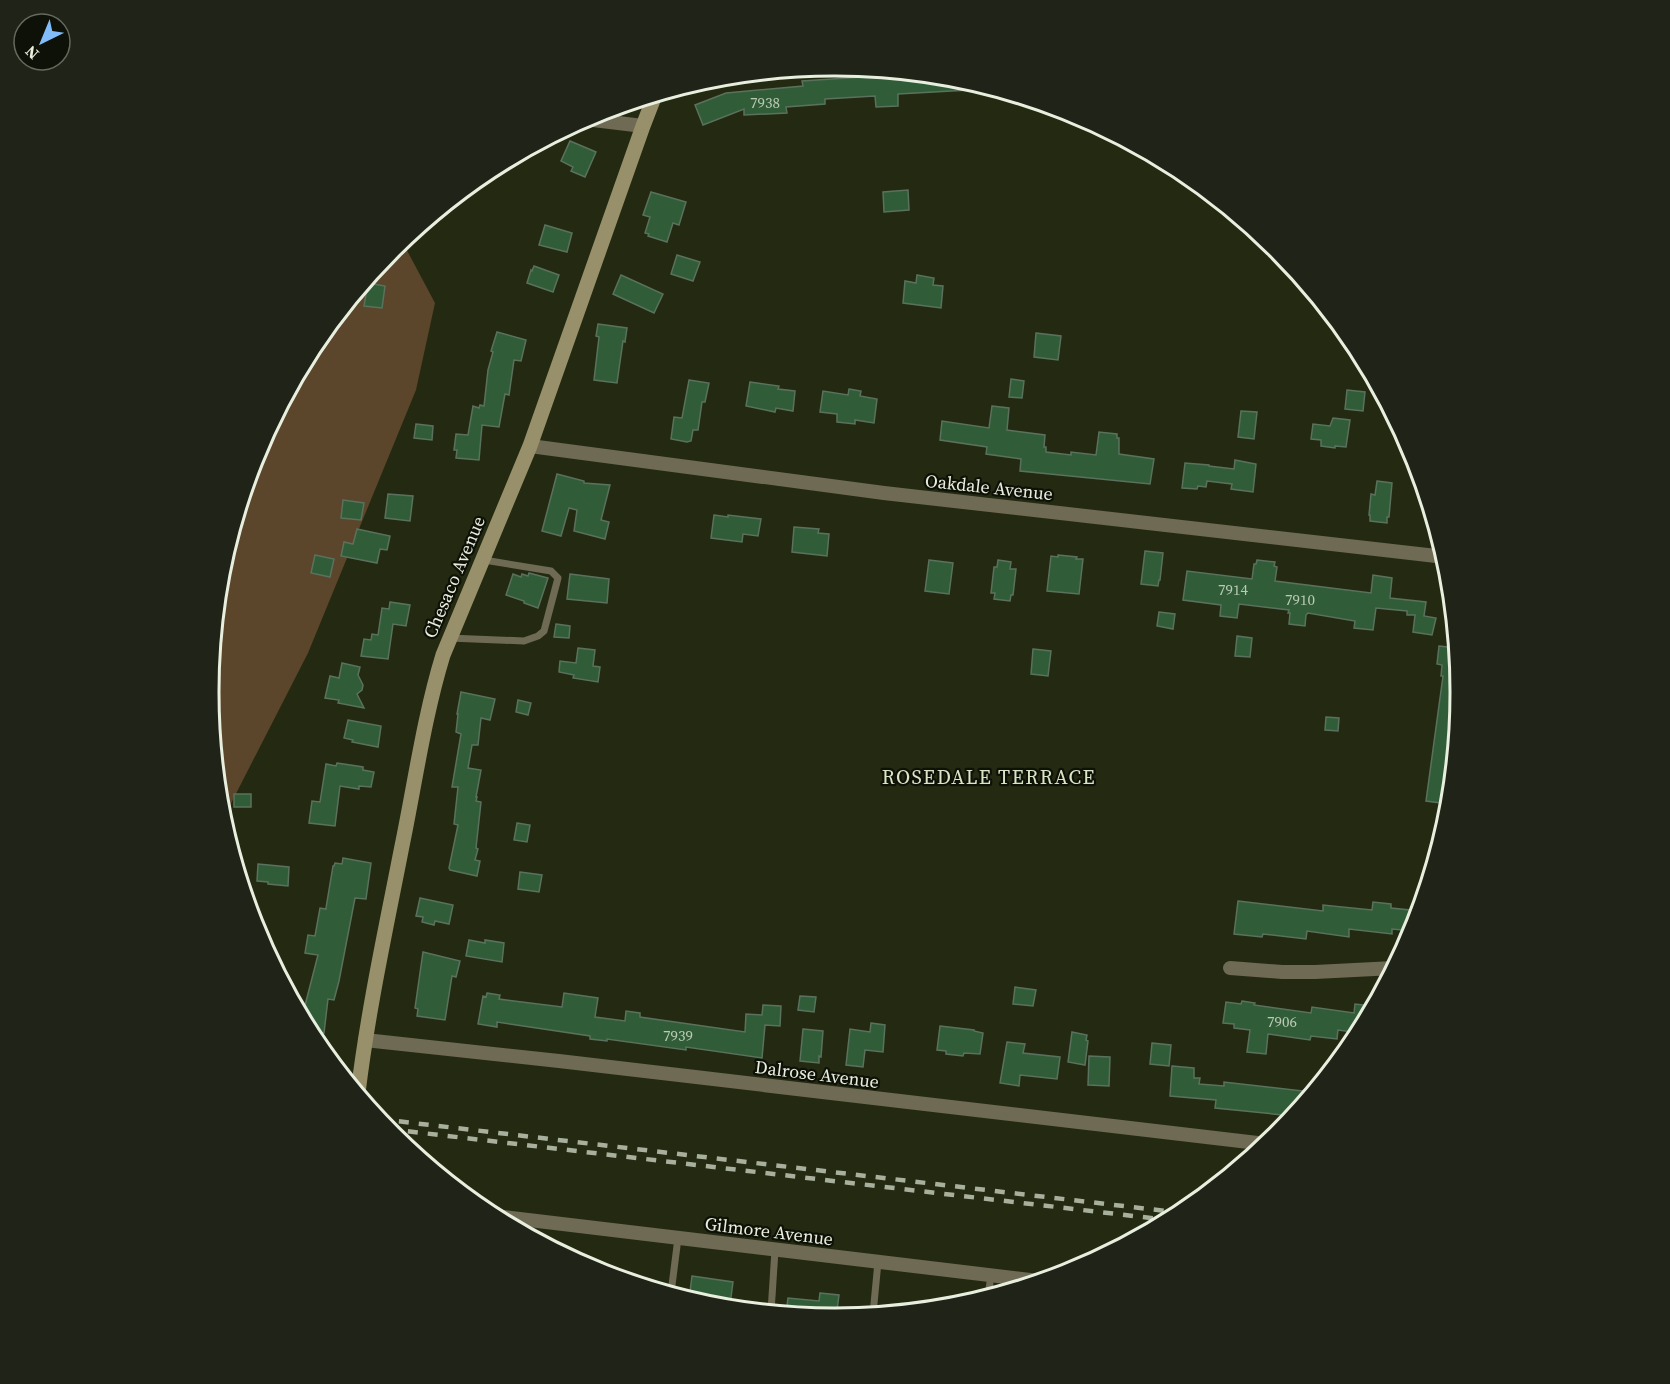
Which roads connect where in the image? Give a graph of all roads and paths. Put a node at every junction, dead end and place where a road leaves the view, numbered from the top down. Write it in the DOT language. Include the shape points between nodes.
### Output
graph roads {
  1 [pos="651,105"];
  2 [pos="604,121"];
  3 [pos="643,126"];
  4 [pos="530,446"];
  5 [pos="1435,556"];
  6 [pos="482,559"];
  7 [pos="449,638"];
  8 [pos="1230,968"];
  9 [pos="1385,968"];
  10 [pos="365,1040"];
  11 [pos="359,1082"];
  12 [pos="1254,1143"];
  13 [pos="517,1219"];
  14 [pos="678,1238"];
  15 [pos="775,1250"];
  16 [pos="878,1262"];
  17 [pos="992,1275"];
  18 [pos="1021,1279"];
  19 [pos="672,1286"];
  20 [pos="990,1288"];
  21 [pos="772,1304"];
  22 [pos="874,1306"];
  1 -- 3 [label="street, Chesaco Avenue"];
  2 -- 3 [label="street"];
  3 -- 4 [label="street, Chesaco Avenue"];
  4 -- 5 [label="street, Oakdale Avenue" via="884,493"];
  4 -- 6 [label="street, Chesaco Avenue"];
  6 -- 7 [label="street, Chesaco Avenue"];
  6 -- 7 [label="lane" via="551,571 558,578 544,632 524,641"];
  7 -- 10 [label="street, Chesaco Avenue" via="429,710"];
  8 -- 9 [label="street" via="1282,972"];
  10 -- 11 [label="street, Chesaco Avenue"];
  10 -- 12 [label="street, Dalrose Avenue"];
  13 -- 14 [label="street, Gilmore Avenue"];
  14 -- 15 [label="street, Gilmore Avenue"];
  14 -- 19 [label="lane"];
  15 -- 16 [label="street, Gilmore Avenue"];
  15 -- 21 [label="lane"];
  16 -- 17 [label="street, Gilmore Avenue"];
  16 -- 22 [label="lane"];
  17 -- 18 [label="street, Gilmore Avenue"];
  17 -- 20 [label="lane"];
}
